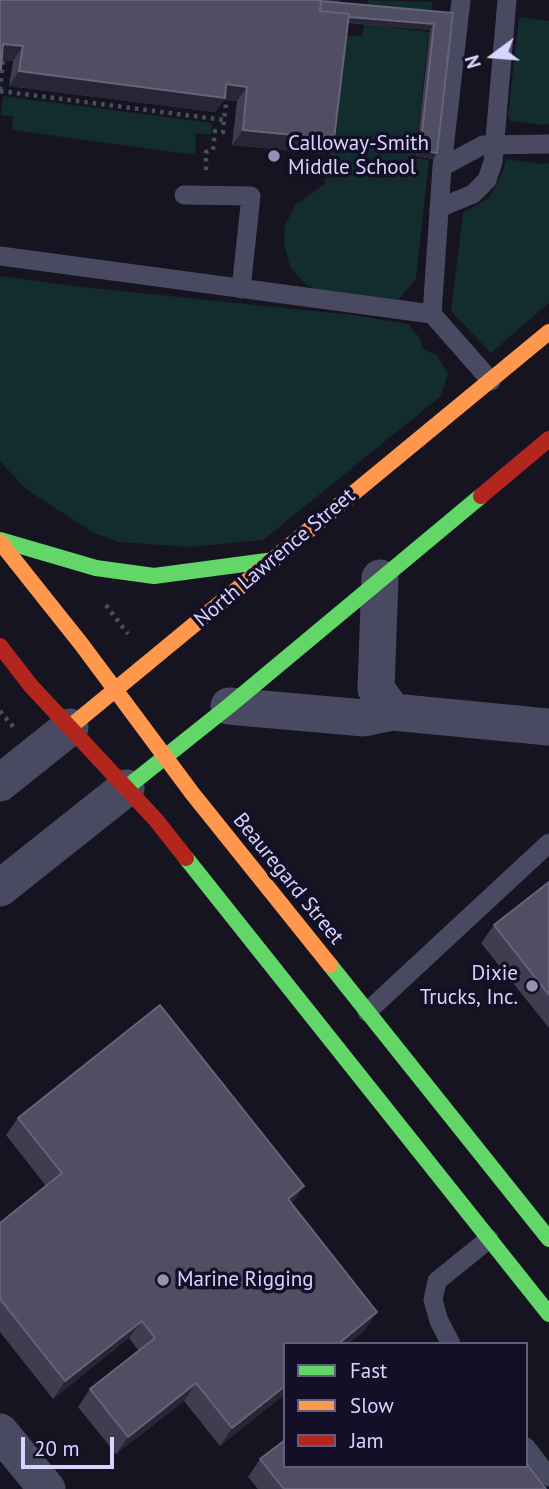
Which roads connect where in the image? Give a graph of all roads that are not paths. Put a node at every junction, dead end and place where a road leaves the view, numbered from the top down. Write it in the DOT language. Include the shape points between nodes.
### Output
graph roads {
  1 [pos="461,0"];
  2 [pos="507,0"];
  3 [pos="495,144"];
  4 [pos="549,144"];
  5 [pos="442,167"];
  6 [pos="184,195"];
  7 [pos="439,208"];
  8 [pos="0,256"];
  9 [pos="240,289"];
  10 [pos="432,314"];
  11 [pos="549,332"];
  12 [pos="491,381"];
  13 [pos="549,439"];
  14 [pos="0,541"];
  15 [pos="274,560"];
  16 [pos="380,578"];
  17 [pos="0,646"];
  18 [pos="115,689"];
  19 [pos="229,706"];
  20 [pos="393,712"];
  21 [pos="70,727"];
  22 [pos="549,727"];
  23 [pos="165,757"];
  24 [pos="0,783"];
  25 [pos="126,788"];
  26 [pos="549,843"];
  27 [pos="0,888"];
  28 [pos="368,1012"];
  29 [pos="489,1239"];
  30 [pos="549,1239"];
  31 [pos="549,1314"];
  32 [pos="450,1342"];
  33 [pos="0,1432"];
  34 [pos="528,1450"];
  35 [pos="549,1476"];
  36 [pos="47,1489"];
  1 -- 5 [label="lane"];
  2 -- 3 [label="lane"];
  3 -- 4 [label="lane"];
  3 -- 5 [label="lane" via="483,145"];
  3 -- 7 [label="lane" via="487,180 473,194"];
  5 -- 7 [label="lane"];
  6 -- 9 [label="lane" via="251,196"];
  7 -- 10 [label="lane"];
  8 -- 9 [label="lane"];
  9 -- 10 [label="lane"];
  10 -- 12 [label="lane"];
  11 -- 12 [label="main road, North Lawrence Street"];
  12 -- 15 [label="main road, North Lawrence Street"];
  13 -- 16 [label="main road"];
  14 -- 15 [label="main road" via="96,568 154,576"];
  14 -- 18 [label="main road, Beauregard Street"];
  15 -- 18 [label="main road, North Lawrence Street"];
  16 -- 19 [label="main road"];
  16 -- 20 [label="street" via="376,689"];
  17 -- 21 [label="main road"];
  18 -- 21 [label="main road, North Lawrence Street"];
  18 -- 23 [label="main road, Beauregard Street"];
  19 -- 20 [label="street" via="364,718"];
  19 -- 23 [label="main road"];
  20 -- 22 [label="street"];
  21 -- 24 [label="street, North Lawrence Street"];
  21 -- 25 [label="main road"];
  23 -- 25 [label="main road"];
  23 -- 28 [label="main road, Beauregard Street"];
  25 -- 27 [label="street"];
  25 -- 29 [label="main road"];
  26 -- 28 [label="lane"];
  28 -- 30 [label="main road, Beauregard Street"];
  29 -- 31 [label="main road"];
  29 -- 32 [label="lane" via="438,1281 433,1300"];
  33 -- 36 [label="street"];
  34 -- 35 [label="lane"];
}
